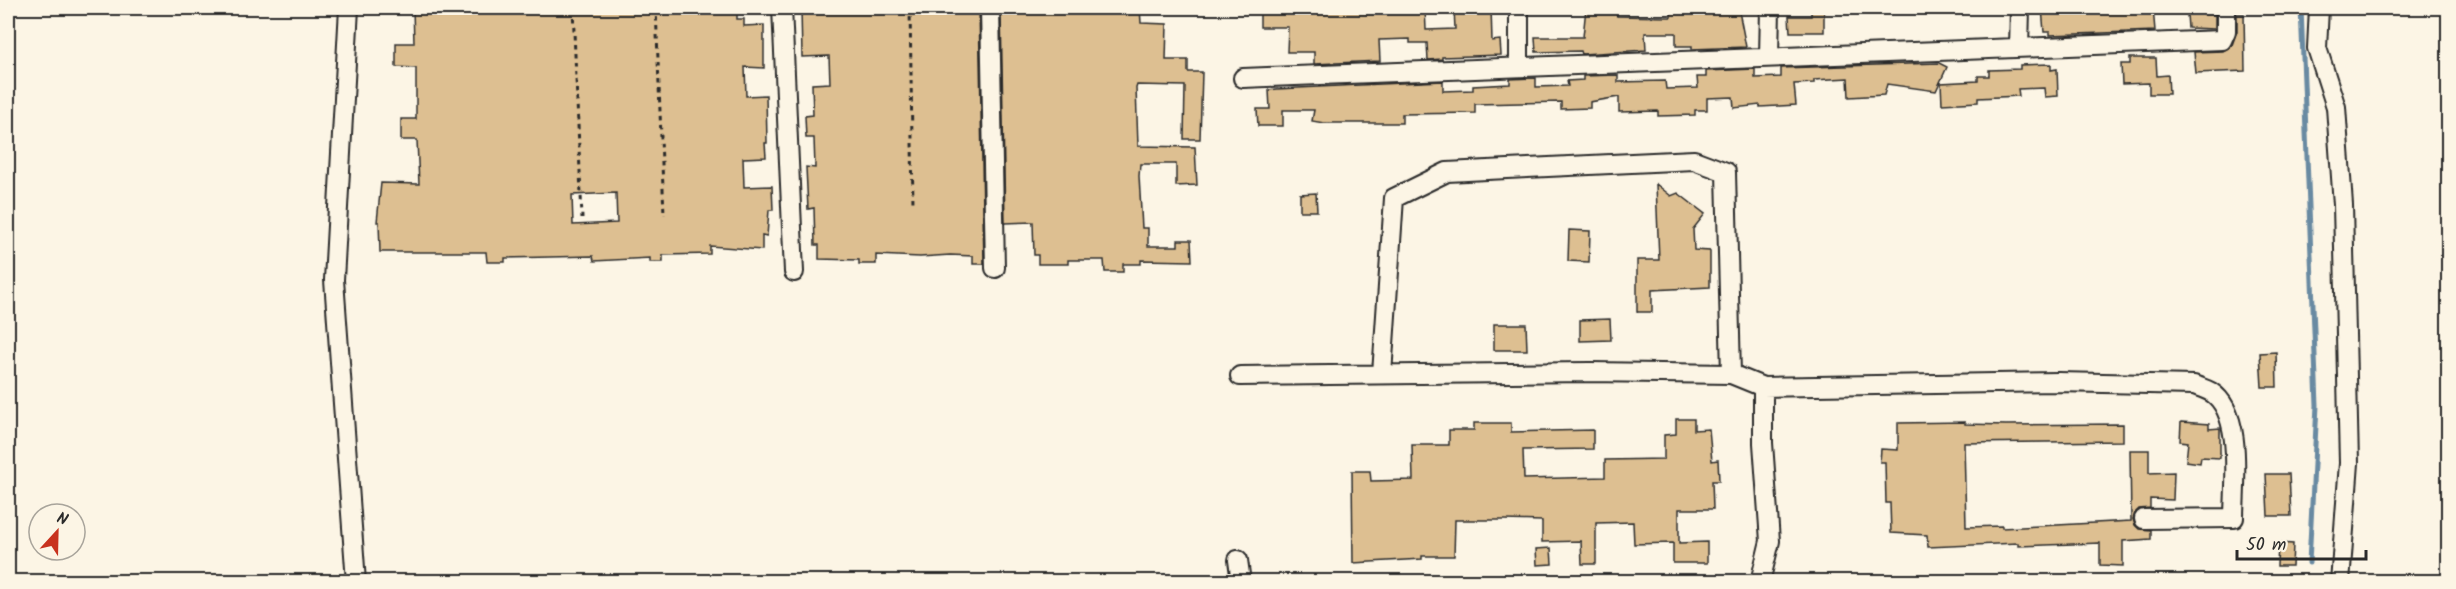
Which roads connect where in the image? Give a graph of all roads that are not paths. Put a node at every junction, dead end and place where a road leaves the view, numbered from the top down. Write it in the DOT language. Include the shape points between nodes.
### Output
graph roads {
  1 [pos="349,8"];
  2 [pos="782,8"];
  3 [pos="990,8"];
  4 [pos="1519,8"];
  5 [pos="1770,8"];
  6 [pos="2020,8"];
  7 [pos="2226,8"];
  8 [pos="2319,8"];
  9 [pos="2019,48"];
  10 [pos="1769,57"];
  11 [pos="1519,67"];
  12 [pos="1243,78"];
  13 [pos="995,268"];
  14 [pos="794,272"];
  15 [pos="1382,374"];
  16 [pos="1731,374"];
  17 [pos="1240,376"];
  18 [pos="1763,387"];
  19 [pos="2144,519"];
  20 [pos="1238,560"];
  21 [pos="356,582"];
  22 [pos="1241,582"];
  23 [pos="1760,582"];
  24 [pos="2340,582"];
  1 -- 21 [label="street" via="334,280"];
  2 -- 14 [label="street"];
  3 -- 13 [label="street"];
  4 -- 11 [label="street"];
  5 -- 10 [label="street"];
  6 -- 9 [label="street"];
  7 -- 9 [label="street" via="2222,39"];
  8 -- 24 [label="street" via="2317,48 2336,107 2343,205 2349,463"];
  9 -- 10 [label="street"];
  10 -- 11 [label="street"];
  11 -- 12 [label="street"];
  15 -- 16 [label="street"];
  15 -- 16 [label="street" via="1394,198 1447,172 1694,160 1726,172"];
  15 -- 17 [label="street"];
  16 -- 18 [label="street"];
  18 -- 19 [label="street" via="2058,382 2194,385 2212,392 2223,404 2234,435 2234,518"];
  18 -- 23 [label="street" via="1770,541"];
  20 -- 22 [label="street"];
}
